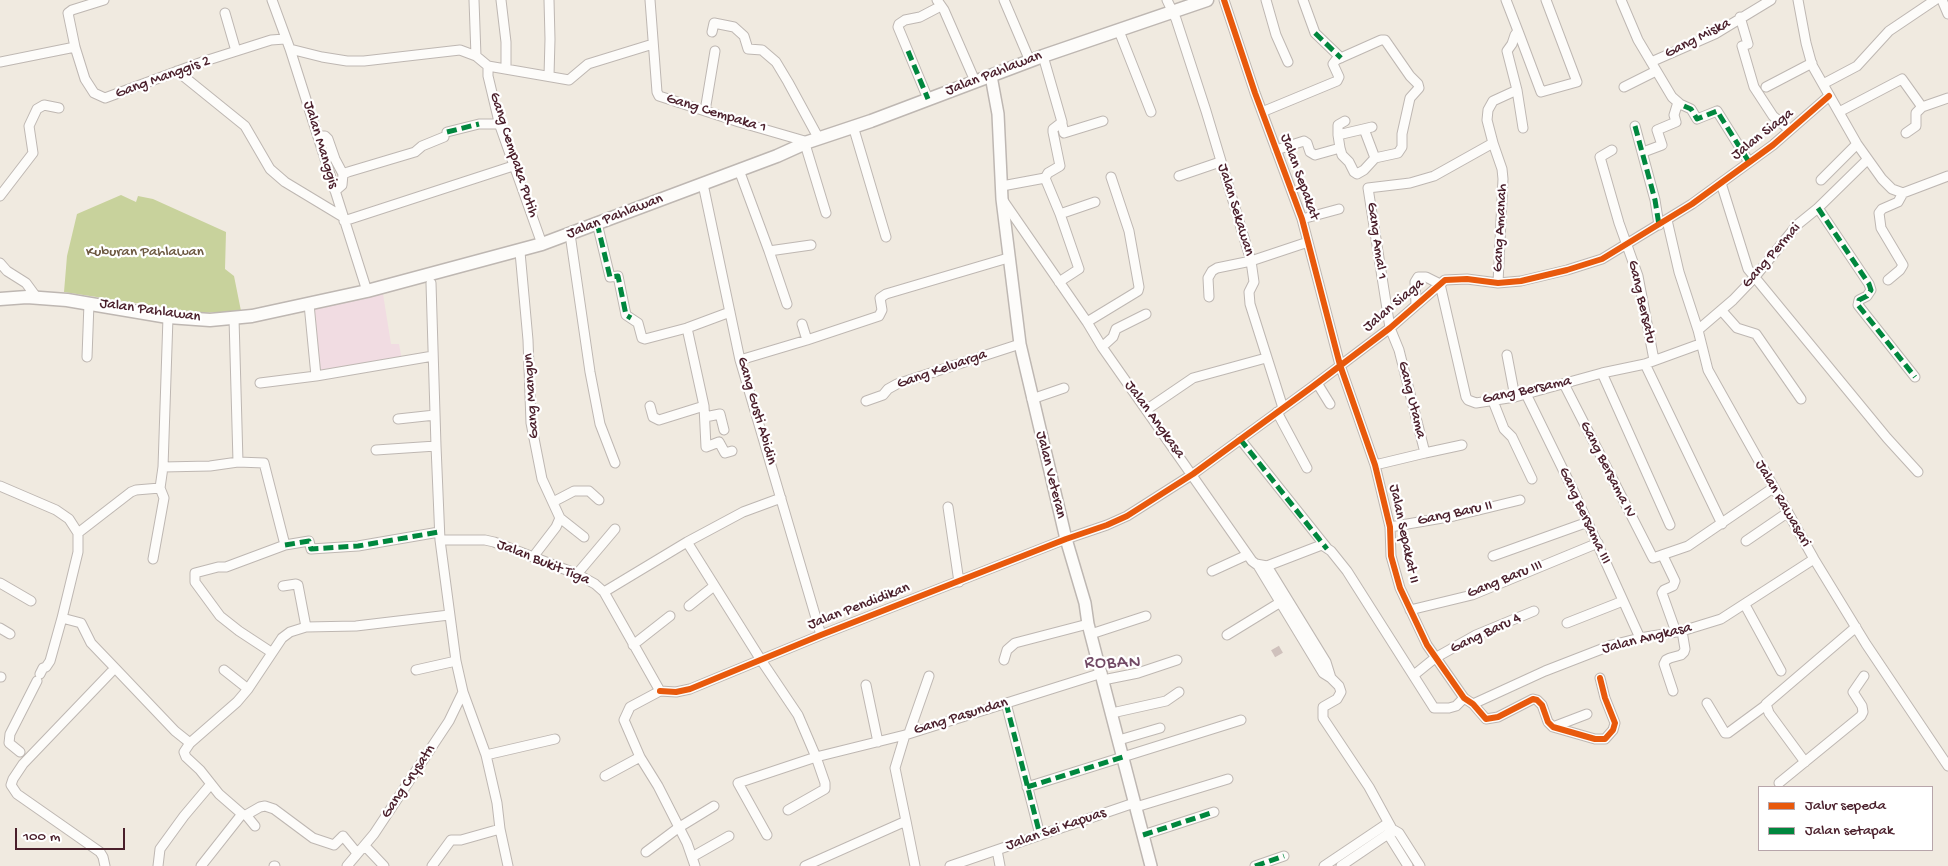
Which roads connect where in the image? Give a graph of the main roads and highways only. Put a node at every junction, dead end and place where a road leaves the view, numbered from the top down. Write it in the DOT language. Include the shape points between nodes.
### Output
graph roads {
  1 [pos="1207,0"];
  2 [pos="1193,2"];
  3 [pos="1169,6"];
  4 [pos="0,299"];
  1 -- 2 [label="main road, Jalan Pahlawan"];
  2 -- 3 [label="main road, Jalan Pahlawan"];
  3 -- 4 [label="main road, Jalan Pahlawan" via="1119,31 853,126 570,234 431,280 252,316 210,320 168,317 89,303 37,298"];
}
